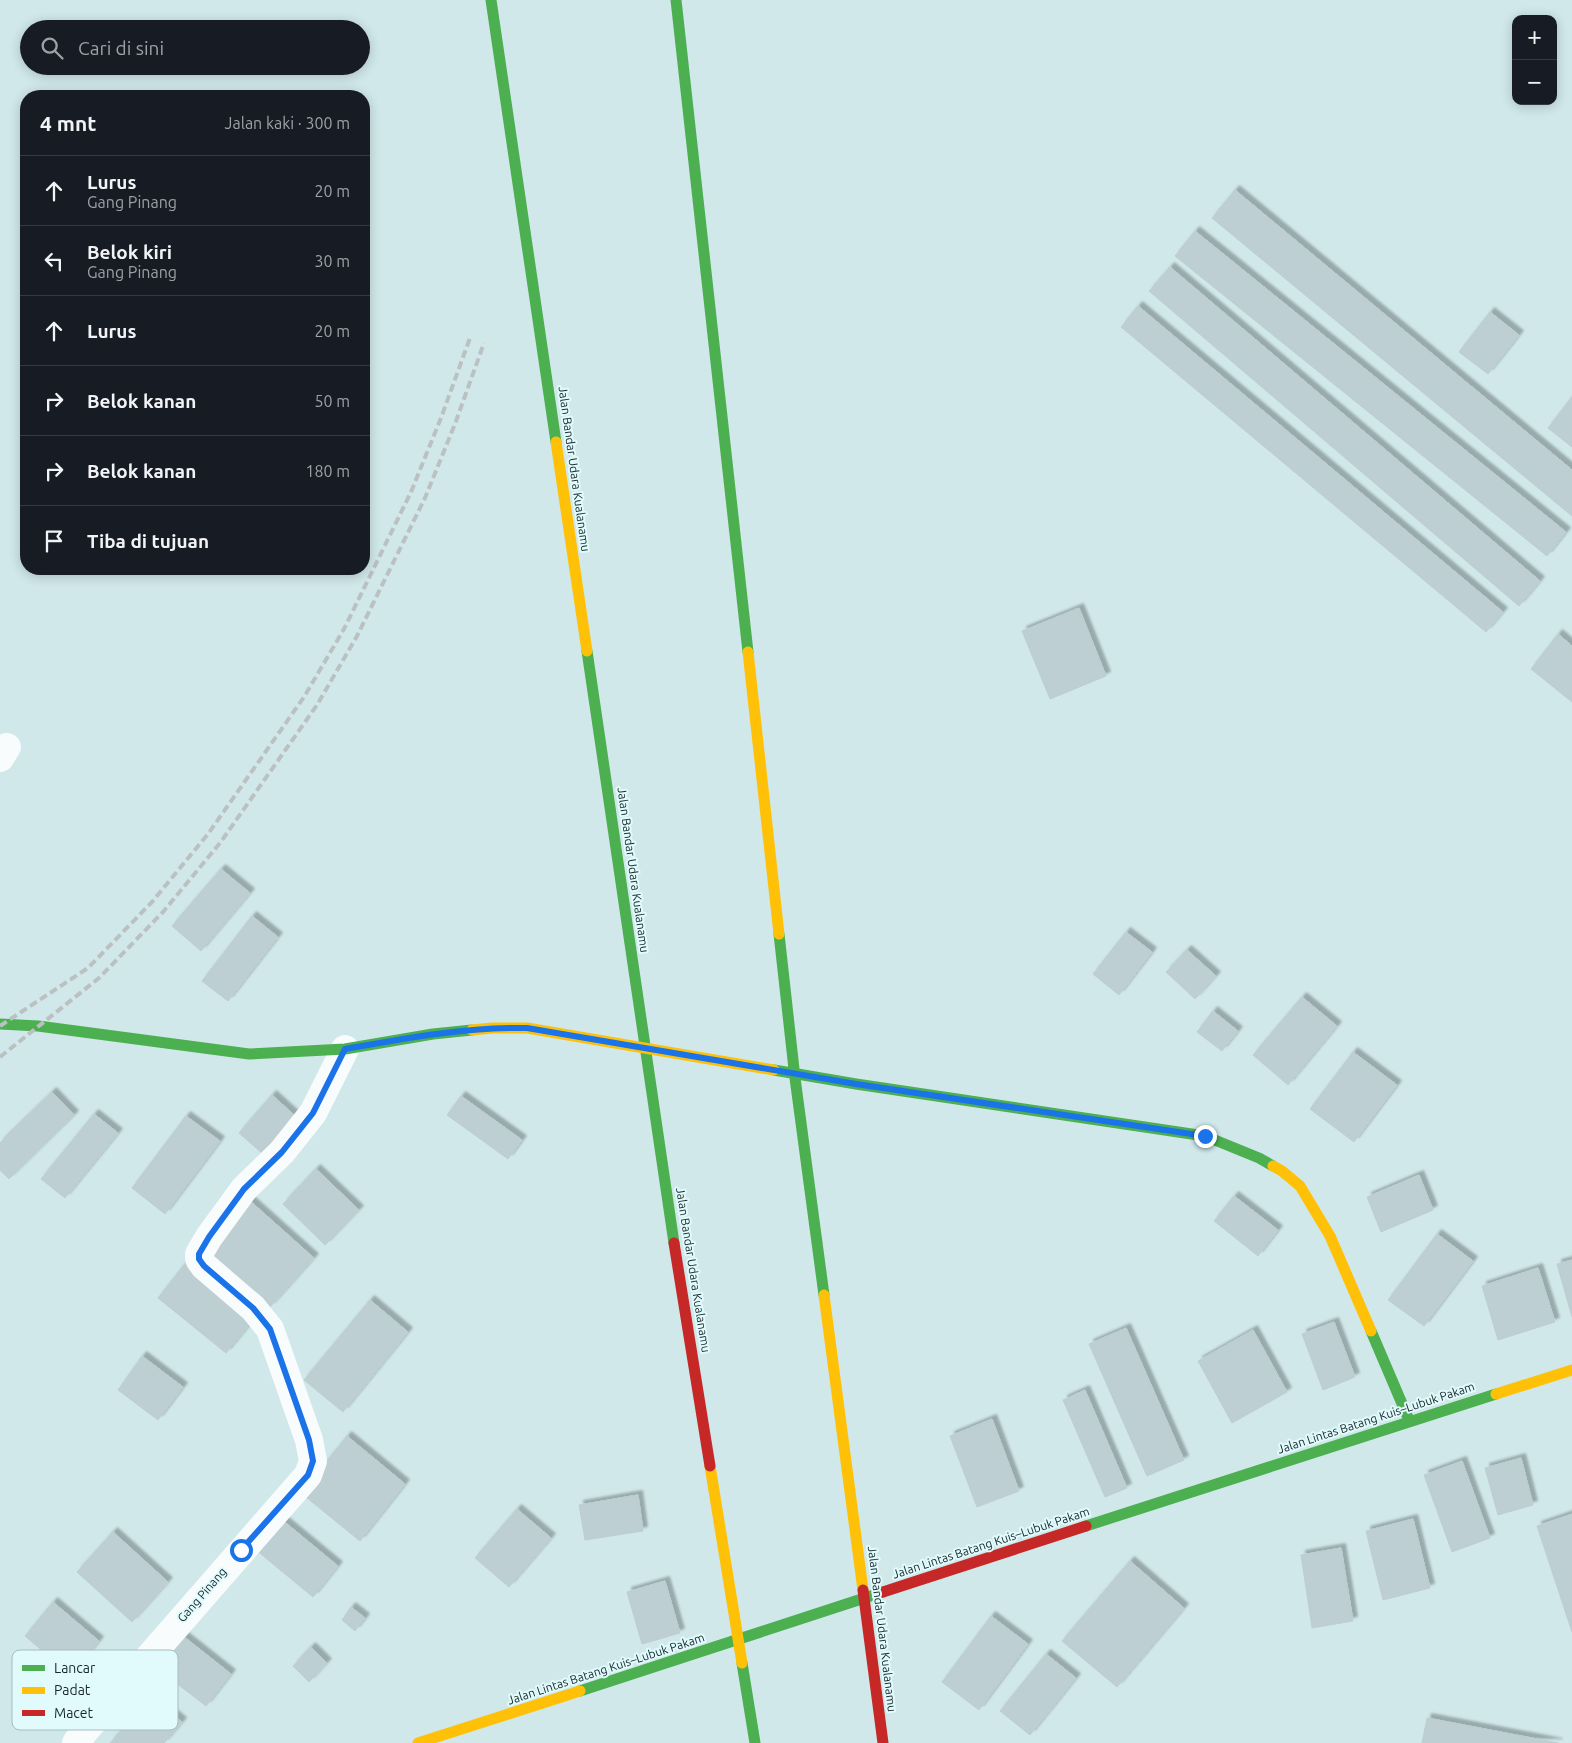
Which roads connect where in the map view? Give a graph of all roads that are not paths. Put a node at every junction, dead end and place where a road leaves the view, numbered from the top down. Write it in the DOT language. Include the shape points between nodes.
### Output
graph roads {
  1 [pos="491,0"];
  2 [pos="676,0"];
  3 [pos="0,1024"];
  4 [pos="345,1049"];
  5 [pos="1572,1370"];
  6 [pos="1409,1420"];
  7 [pos="155,1650"];
  8 [pos="86,1730"];
  9 [pos="76,1743"];
  10 [pos="418,1743"];
  11 [pos="755,1743"];
  12 [pos="883,1743"];
  1 -- 11 [label="main road, Jalan Bandar Udara Kualanamu" via="668,1204"];
  2 -- 12 [label="main road, Jalan Bandar Udara Kualanamu" via="795,1078"];
  3 -- 4 [label="main road" via="47,1027 249,1054"];
  4 -- 6 [label="main road" via="433,1034 527,1028 856,1084 1205,1136 1259,1158 1300,1186 1330,1236"];
  4 -- 7 [label="street, Gang Pinang" via="313,1113 282,1152 244,1189 199,1254 204,1266 253,1308 270,1329 309,1440 313,1461 308,1475"];
  5 -- 6 [label="main road, Jalan Lintas Batang Kuis–Lubuk Pakam"];
  6 -- 10 [label="main road, Jalan Lintas Batang Kuis–Lubuk Pakam"];
  8 -- 9 [label="street, Gang Pinang"];
}
